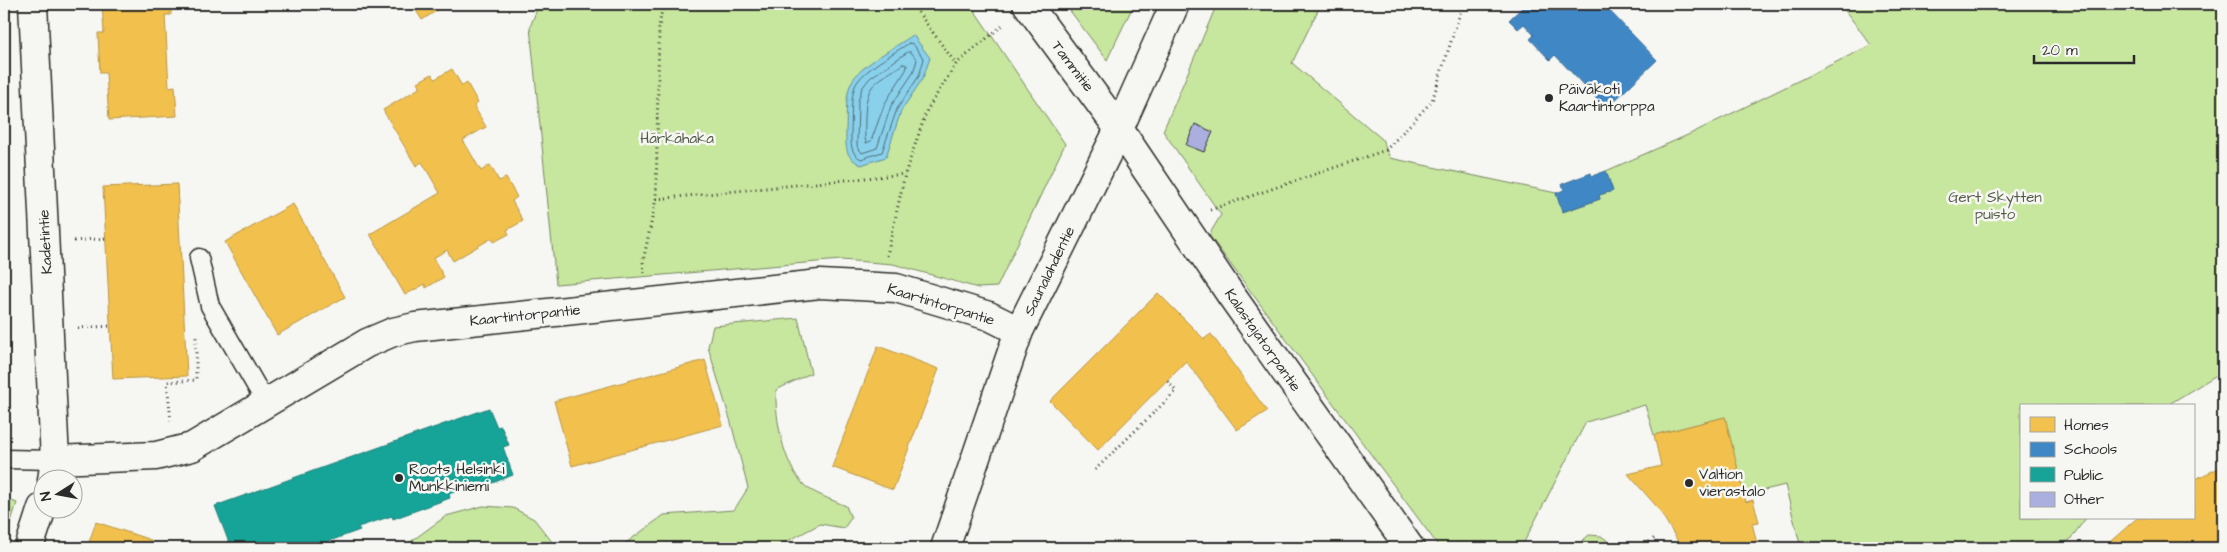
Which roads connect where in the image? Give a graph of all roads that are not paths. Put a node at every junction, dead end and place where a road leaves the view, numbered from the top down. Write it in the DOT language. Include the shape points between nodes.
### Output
graph roads {
  1 [pos="33,4"];
  2 [pos="1027,4"];
  3 [pos="1175,4"];
  4 [pos="1119,129"];
  5 [pos="199,258"];
  6 [pos="1019,331"];
  7 [pos="266,403"];
  8 [pos="4,459"];
  9 [pos="54,470"];
  10 [pos="38,520"];
  11 [pos="29,548"];
  12 [pos="945,548"];
  13 [pos="1410,548"];
  1 -- 9 [label="street, Kadetintie"];
  2 -- 4 [label="street, Tammitie"];
  3 -- 4 [label="street, Saunalahdentie"];
  4 -- 6 [label="street, Saunalahdentie"];
  4 -- 13 [label="street, Kalastajatorpantie"];
  5 -- 7 [label="lane" via="210,306"];
  6 -- 7 [label="street, Kaartintorpantie" via="989,316 896,288 820,284 415,327 367,342"];
  6 -- 12 [label="street, Saunalahdentie"];
  7 -- 9 [label="street, Kaartintorpantie" via="192,447 156,456"];
  8 -- 9 [label="lane"];
  10 -- 11 [label="street"];
}
